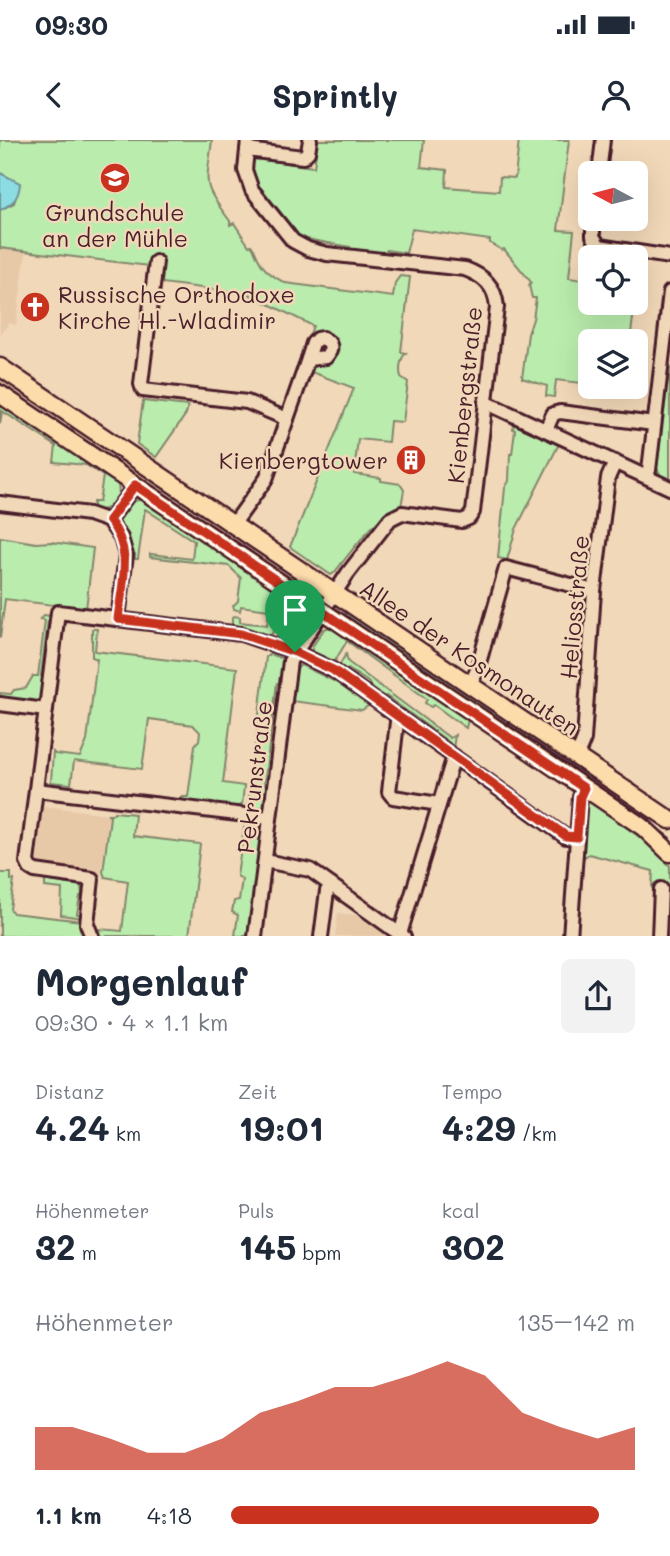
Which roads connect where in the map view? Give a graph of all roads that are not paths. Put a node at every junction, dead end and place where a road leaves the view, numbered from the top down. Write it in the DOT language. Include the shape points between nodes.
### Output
graph roads {
  1 [pos="310,140"];
  2 [pos="603,140"];
  3 [pos="247,145"];
  4 [pos="600,161"];
  5 [pos="593,231"];
  6 [pos="670,257"];
  7 [pos="156,262"];
  8 [pos="670,292"];
  9 [pos="307,359"];
  10 [pos="0,368"];
  11 [pos="0,394"];
  12 [pos="485,402"];
  13 [pos="286,419"];
  14 [pos="654,424"];
  15 [pos="546,430"];
  16 [pos="615,462"];
  17 [pos="646,476"];
  18 [pos="135,485"];
  19 [pos="670,488"];
  20 [pos="0,503"];
  21 [pos="109,520"];
  22 [pos="233,525"];
  23 [pos="594,591"];
  24 [pos="335,593"];
  25 [pos="322,612"];
  26 [pos="118,619"];
  27 [pos="295,652"];
  28 [pos="470,685"];
  29 [pos="0,704"];
  30 [pos="46,710"];
  31 [pos="400,717"];
  32 [pos="454,756"];
  33 [pos="577,756"];
  34 [pos="584,788"];
  35 [pos="36,790"];
  36 [pos="439,804"];
  37 [pos="270,818"];
  38 [pos="670,820"];
  39 [pos="577,837"];
  40 [pos="670,853"];
  41 [pos="265,861"];
  42 [pos="331,885"];
  43 [pos="661,889"];
  44 [pos="402,935"];
  45 [pos="92,936"];
  46 [pos="255,936"];
  47 [pos="321,936"];
  48 [pos="570,936"];
  49 [pos="659,936"];
  1 -- 3 [label="street, Kienbergstraße" via="303,157"];
  2 -- 4 [label="street"];
  3 -- 12 [label="street, Kienbergstraße" via="245,170 252,190 297,243 327,254 465,270 488,282 497,307"];
  5 -- 6 [label="street" via="598,246"];
  7 -- 13 [label="street" via="143,390 247,402"];
  8 -- 14 [label="street"];
  9 -- 13 [label="street"];
  10 -- 22 [label="main road, Allee der Kosmonauten"];
  11 -- 18 [label="main road, Allee der Kosmonauten"];
  12 -- 15 [label="street"];
  12 -- 24 [label="street, Kienbergstraße" via="469,518 462,521 402,513 390,519"];
  13 -- 22 [label="street" via="266,479"];
  14 -- 15 [label="street" via="560,412 553,414"];
  14 -- 17 [label="street"];
  15 -- 16 [label="street"];
  16 -- 17 [label="street"];
  16 -- 23 [label="street, Heliosstraße" via="608,478"];
  17 -- 19 [label="street"];
  18 -- 21 [label="street"];
  18 -- 25 [label="main road, Allee der Kosmonauten"];
  20 -- 21 [label="street"];
  21 -- 26 [label="street" via="126,555"];
  22 -- 24 [label="main road, Allee der Kosmonauten"];
  23 -- 28 [label="street" via="506,568"];
  23 -- 33 [label="street, Heliosstraße" via="584,739"];
  24 -- 25 [label="street, Pekrunstraße"];
  24 -- 28 [label="main road, Allee der Kosmonauten"];
  25 -- 27 [label="street, Pekrunstraße"];
  25 -- 34 [label="main road, Allee der Kosmonauten"];
  26 -- 27 [label="street" via="241,634"];
  26 -- 30 [label="street" via="58,612"];
  27 -- 31 [label="street" via="333,670"];
  27 -- 37 [label="street, Pekrunstraße" via="290,660"];
  28 -- 33 [label="main road, Allee der Kosmonauten"];
  29 -- 30 [label="street"];
  30 -- 35 [label="street"];
  31 -- 32 [label="street"];
  31 -- 36 [label="street" via="389,792 393,797"];
  32 -- 36 [label="street"];
  32 -- 39 [label="street" via="566,836"];
  33 -- 38 [label="main road, Allee der Kosmonauten"];
  34 -- 39 [label="street"];
  34 -- 40 [label="main road, Allee der Kosmonauten" via="643,827"];
  35 -- 37 [label="street"];
  35 -- 45 [label="street" via="27,862 35,872 92,878 87,924"];
  36 -- 44 [label="street"];
  37 -- 41 [label="street, Pekrunstraße"];
  39 -- 48 [label="street"];
  41 -- 42 [label="street" via="310,870"];
  41 -- 46 [label="street, Pekrunstraße"];
  42 -- 44 [label="street"];
  42 -- 47 [label="street"];
  43 -- 49 [label="street"];
}
